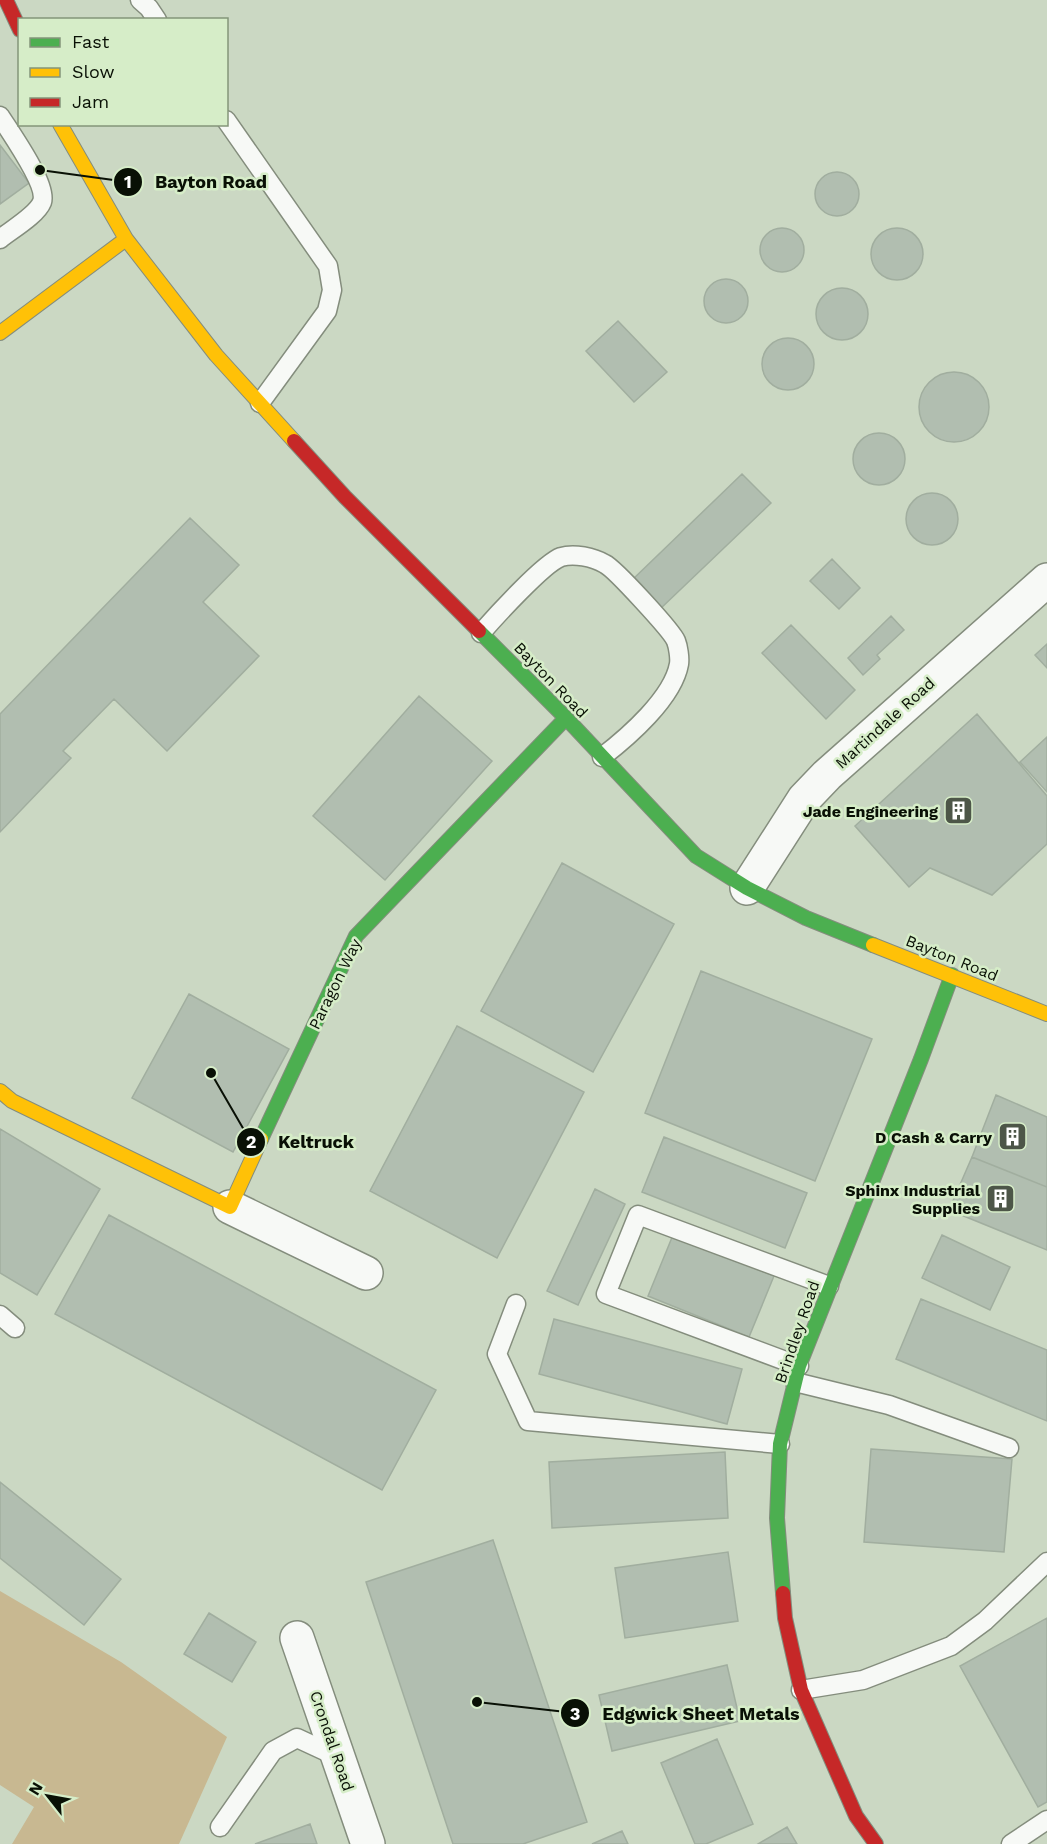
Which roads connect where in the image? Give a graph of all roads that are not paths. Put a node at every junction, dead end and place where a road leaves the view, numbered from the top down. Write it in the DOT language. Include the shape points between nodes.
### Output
graph roads {
  1 [pos="6,0"];
  2 [pos="140,0"];
  3 [pos="156,18"];
  4 [pos="18,26"];
  5 [pos="0,116"];
  6 [pos="228,123"];
  7 [pos="61,126"];
  8 [pos="0,238"];
  9 [pos="126,239"];
  10 [pos="0,333"];
  11 [pos="260,403"];
  12 [pos="1047,579"];
  13 [pos="481,633"];
  14 [pos="566,718"];
  15 [pos="602,757"];
  16 [pos="747,888"];
  17 [pos="952,975"];
  18 [pos="1047,1014"];
  19 [pos="0,1091"];
  20 [pos="230,1207"];
  21 [pos="366,1273"];
  22 [pos="830,1286"];
  23 [pos="516,1304"];
  24 [pos="0,1315"];
  25 [pos="15,1328"];
  26 [pos="797,1374"];
  27 [pos="780,1444"];
  28 [pos="1009,1448"];
  29 [pos="1047,1562"];
  30 [pos="297,1638"];
  31 [pos="801,1690"];
  32 [pos="338,1757"];
  33 [pos="1047,1820"];
  34 [pos="220,1827"];
  35 [pos="368,1844"];
  36 [pos="876,1844"];
  37 [pos="1011,1844"];
  1 -- 4 [label="street"];
  2 -- 3 [label="lane"];
  5 -- 8 [label="lane" via="35,174 43,196 35,211"];
  6 -- 11 [label="lane" via="328,266 332,290 327,311"];
  7 -- 9 [label="street, Bayton Road"];
  9 -- 10 [label="street"];
  9 -- 11 [label="street, Bayton Road" via="216,355"];
  11 -- 13 [label="street, Bayton Road" via="345,497"];
  12 -- 16 [label="street, Martindale Road" via="827,775 804,799"];
  13 -- 14 [label="street, Bayton Road"];
  13 -- 15 [label="lane" via="560,557 578,555 606,564 652,610 676,640 679,663 666,695 628,736"];
  14 -- 15 [label="street, Bayton Road"];
  14 -- 20 [label="street, Paragon Way" via="356,936"];
  15 -- 16 [label="street, Bayton Road" via="696,856"];
  16 -- 17 [label="street, Bayton Road" via="807,918"];
  17 -- 18 [label="street, Bayton Road"];
  17 -- 22 [label="street, Brindley Road"];
  19 -- 20 [label="street" via="12,1101"];
  20 -- 21 [label="street"];
  22 -- 26 [label="street, Brindley Road"];
  22 -- 26 [label="lane" via="638,1215 606,1294"];
  23 -- 27 [label="lane" via="497,1354 528,1421"];
  24 -- 25 [label="lane"];
  26 -- 27 [label="street, Brindley Road"];
  26 -- 28 [label="lane"];
  27 -- 31 [label="street, Brindley Road" via="777,1518 785,1618"];
  29 -- 31 [label="lane" via="985,1621 951,1646 863,1680"];
  30 -- 32 [label="street, Crondal Road"];
  31 -- 36 [label="street, Brindley Road" via="856,1816"];
  32 -- 34 [label="lane" via="297,1738 273,1751"];
  32 -- 35 [label="street, Crondal Road"];
  33 -- 37 [label="lane"];
}
